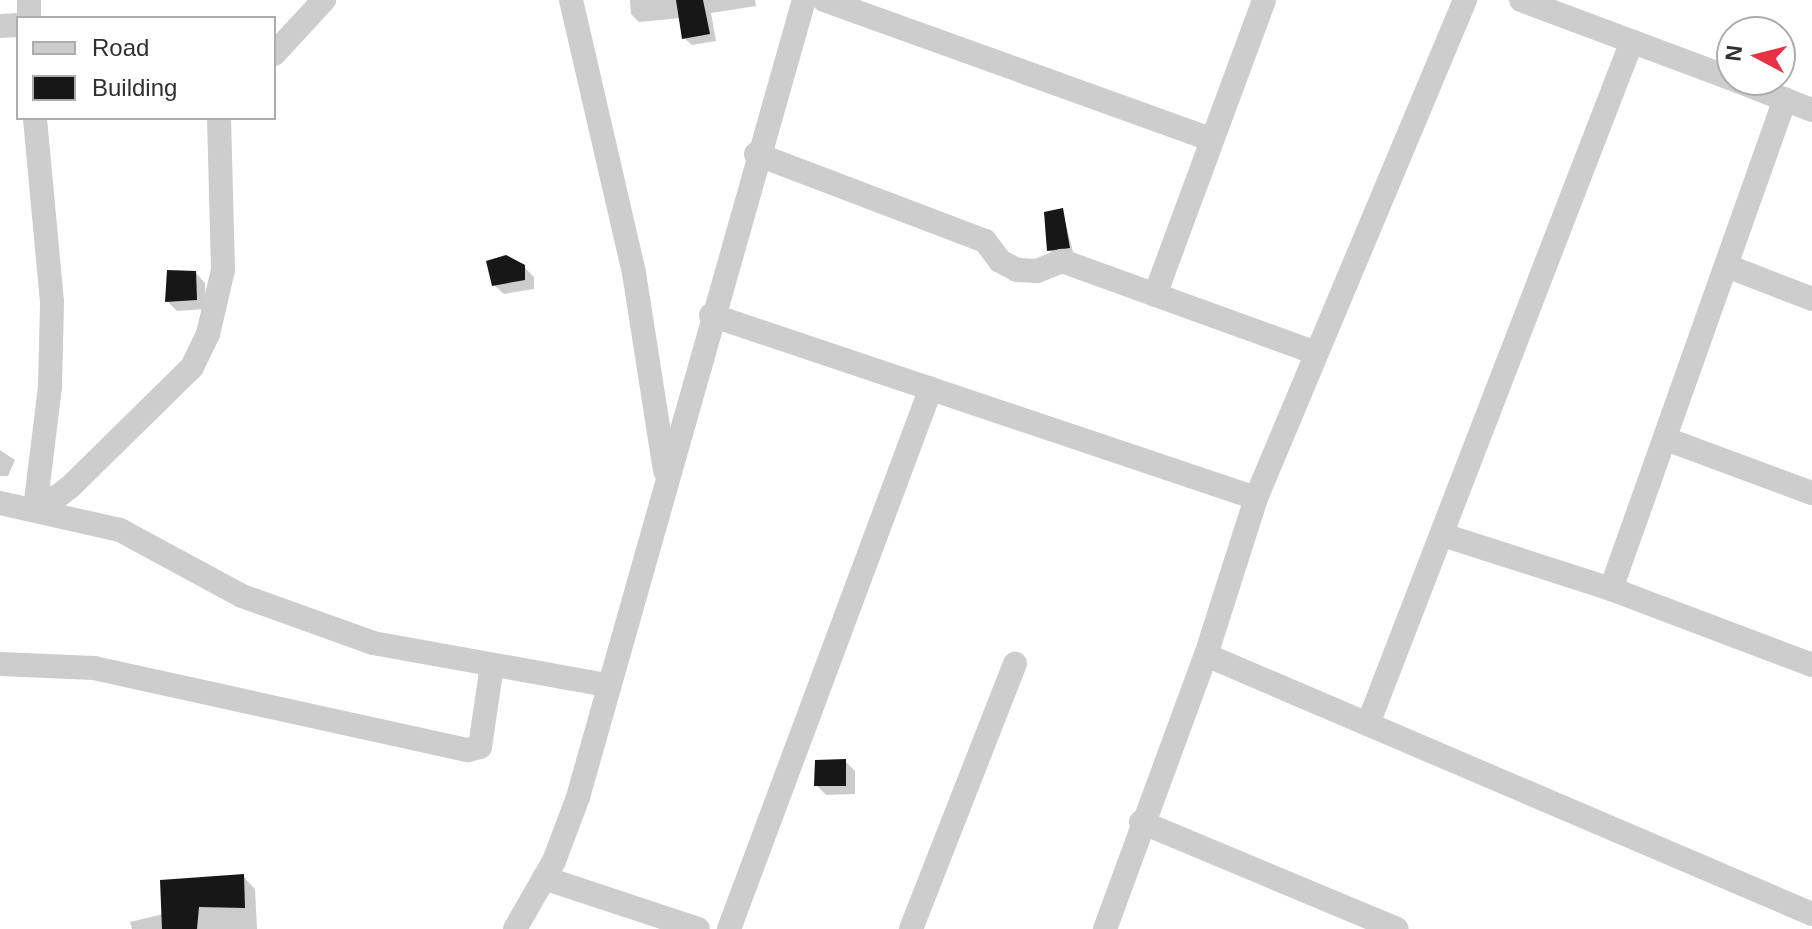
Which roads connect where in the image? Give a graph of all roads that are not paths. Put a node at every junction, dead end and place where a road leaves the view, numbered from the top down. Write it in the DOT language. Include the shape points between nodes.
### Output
graph roads {
  1 [pos="324,0"];
  2 [pos="804,0"];
  3 [pos="824,0"];
  4 [pos="1264,0"];
  5 [pos="1465,0"];
  6 [pos="1521,0"];
  7 [pos="567,3"];
  8 [pos="1632,41"];
  9 [pos="276,52"];
  10 [pos="1716,73"];
  11 [pos="1777,96"];
  12 [pos="1785,99"];
  13 [pos="1812,110"];
  14 [pos="35,120"];
  15 [pos="219,120"];
  16 [pos="1210,139"];
  17 [pos="756,154"];
  18 [pos="1727,266"];
  19 [pos="1155,295"];
  20 [pos="1812,299"];
  21 [pos="711,315"];
  22 [pos="1314,352"];
  23 [pos="931,388"];
  24 [pos="1666,439"];
  25 [pos="666,477"];
  26 [pos="1812,493"];
  27 [pos="1256,498"];
  28 [pos="0,503"];
  29 [pos="35,504"];
  30 [pos="1443,535"];
  31 [pos="1611,589"];
  32 [pos="1206,655"];
  33 [pos="0,664"];
  34 [pos="1015,664"];
  35 [pos="492,665"];
  36 [pos="1812,665"];
  37 [pos="606,685"];
  38 [pos="1368,724"];
  39 [pos="1141,822"];
  40 [pos="544,878"];
  41 [pos="1812,914"];
  42 [pos="518,927"];
  43 [pos="698,929"];
  44 [pos="729,929"];
  45 [pos="911,929"];
  46 [pos="1105,929"];
  47 [pos="1397,929"];
  1 -- 9 [label="street"];
  2 -- 17 [label="street"];
  3 -- 16 [label="street"];
  4 -- 16 [label="street"];
  5 -- 22 [label="street"];
  6 -- 8 [label="street"];
  7 -- 25 [label="street" via="634,273"];
  8 -- 10 [label="street"];
  8 -- 30 [label="street"];
  11 -- 12 [label="street"];
  12 -- 13 [label="street"];
  12 -- 18 [label="street"];
  14 -- 29 [label="street" via="52,302 50,386"];
  15 -- 29 [label="street" via="223,270 208,334 192,367 70,487"];
  16 -- 19 [label="street"];
  17 -- 19 [label="street" via="985,241 1000,261 1017,270 1037,271 1062,261"];
  17 -- 21 [label="street"];
  18 -- 20 [label="street"];
  18 -- 24 [label="street"];
  19 -- 22 [label="street"];
  21 -- 23 [label="street"];
  21 -- 25 [label="street"];
  22 -- 27 [label="street"];
  23 -- 27 [label="street"];
  23 -- 44 [label="street"];
  24 -- 26 [label="street"];
  24 -- 31 [label="street"];
  25 -- 37 [label="street"];
  27 -- 32 [label="street"];
  28 -- 29 [label="street"];
  29 -- 35 [label="street" via="120,530 242,596 373,643"];
  30 -- 31 [label="street"];
  30 -- 38 [label="street"];
  31 -- 36 [label="street"];
  32 -- 38 [label="street"];
  32 -- 39 [label="street"];
  33 -- 35 [label="street" via="94,668 468,750 480,747"];
  34 -- 45 [label="street"];
  35 -- 37 [label="street"];
  37 -- 40 [label="street" via="578,797"];
  38 -- 41 [label="street"];
  39 -- 46 [label="street"];
  39 -- 47 [label="street"];
  40 -- 42 [label="street"];
  40 -- 43 [label="street"];
}
